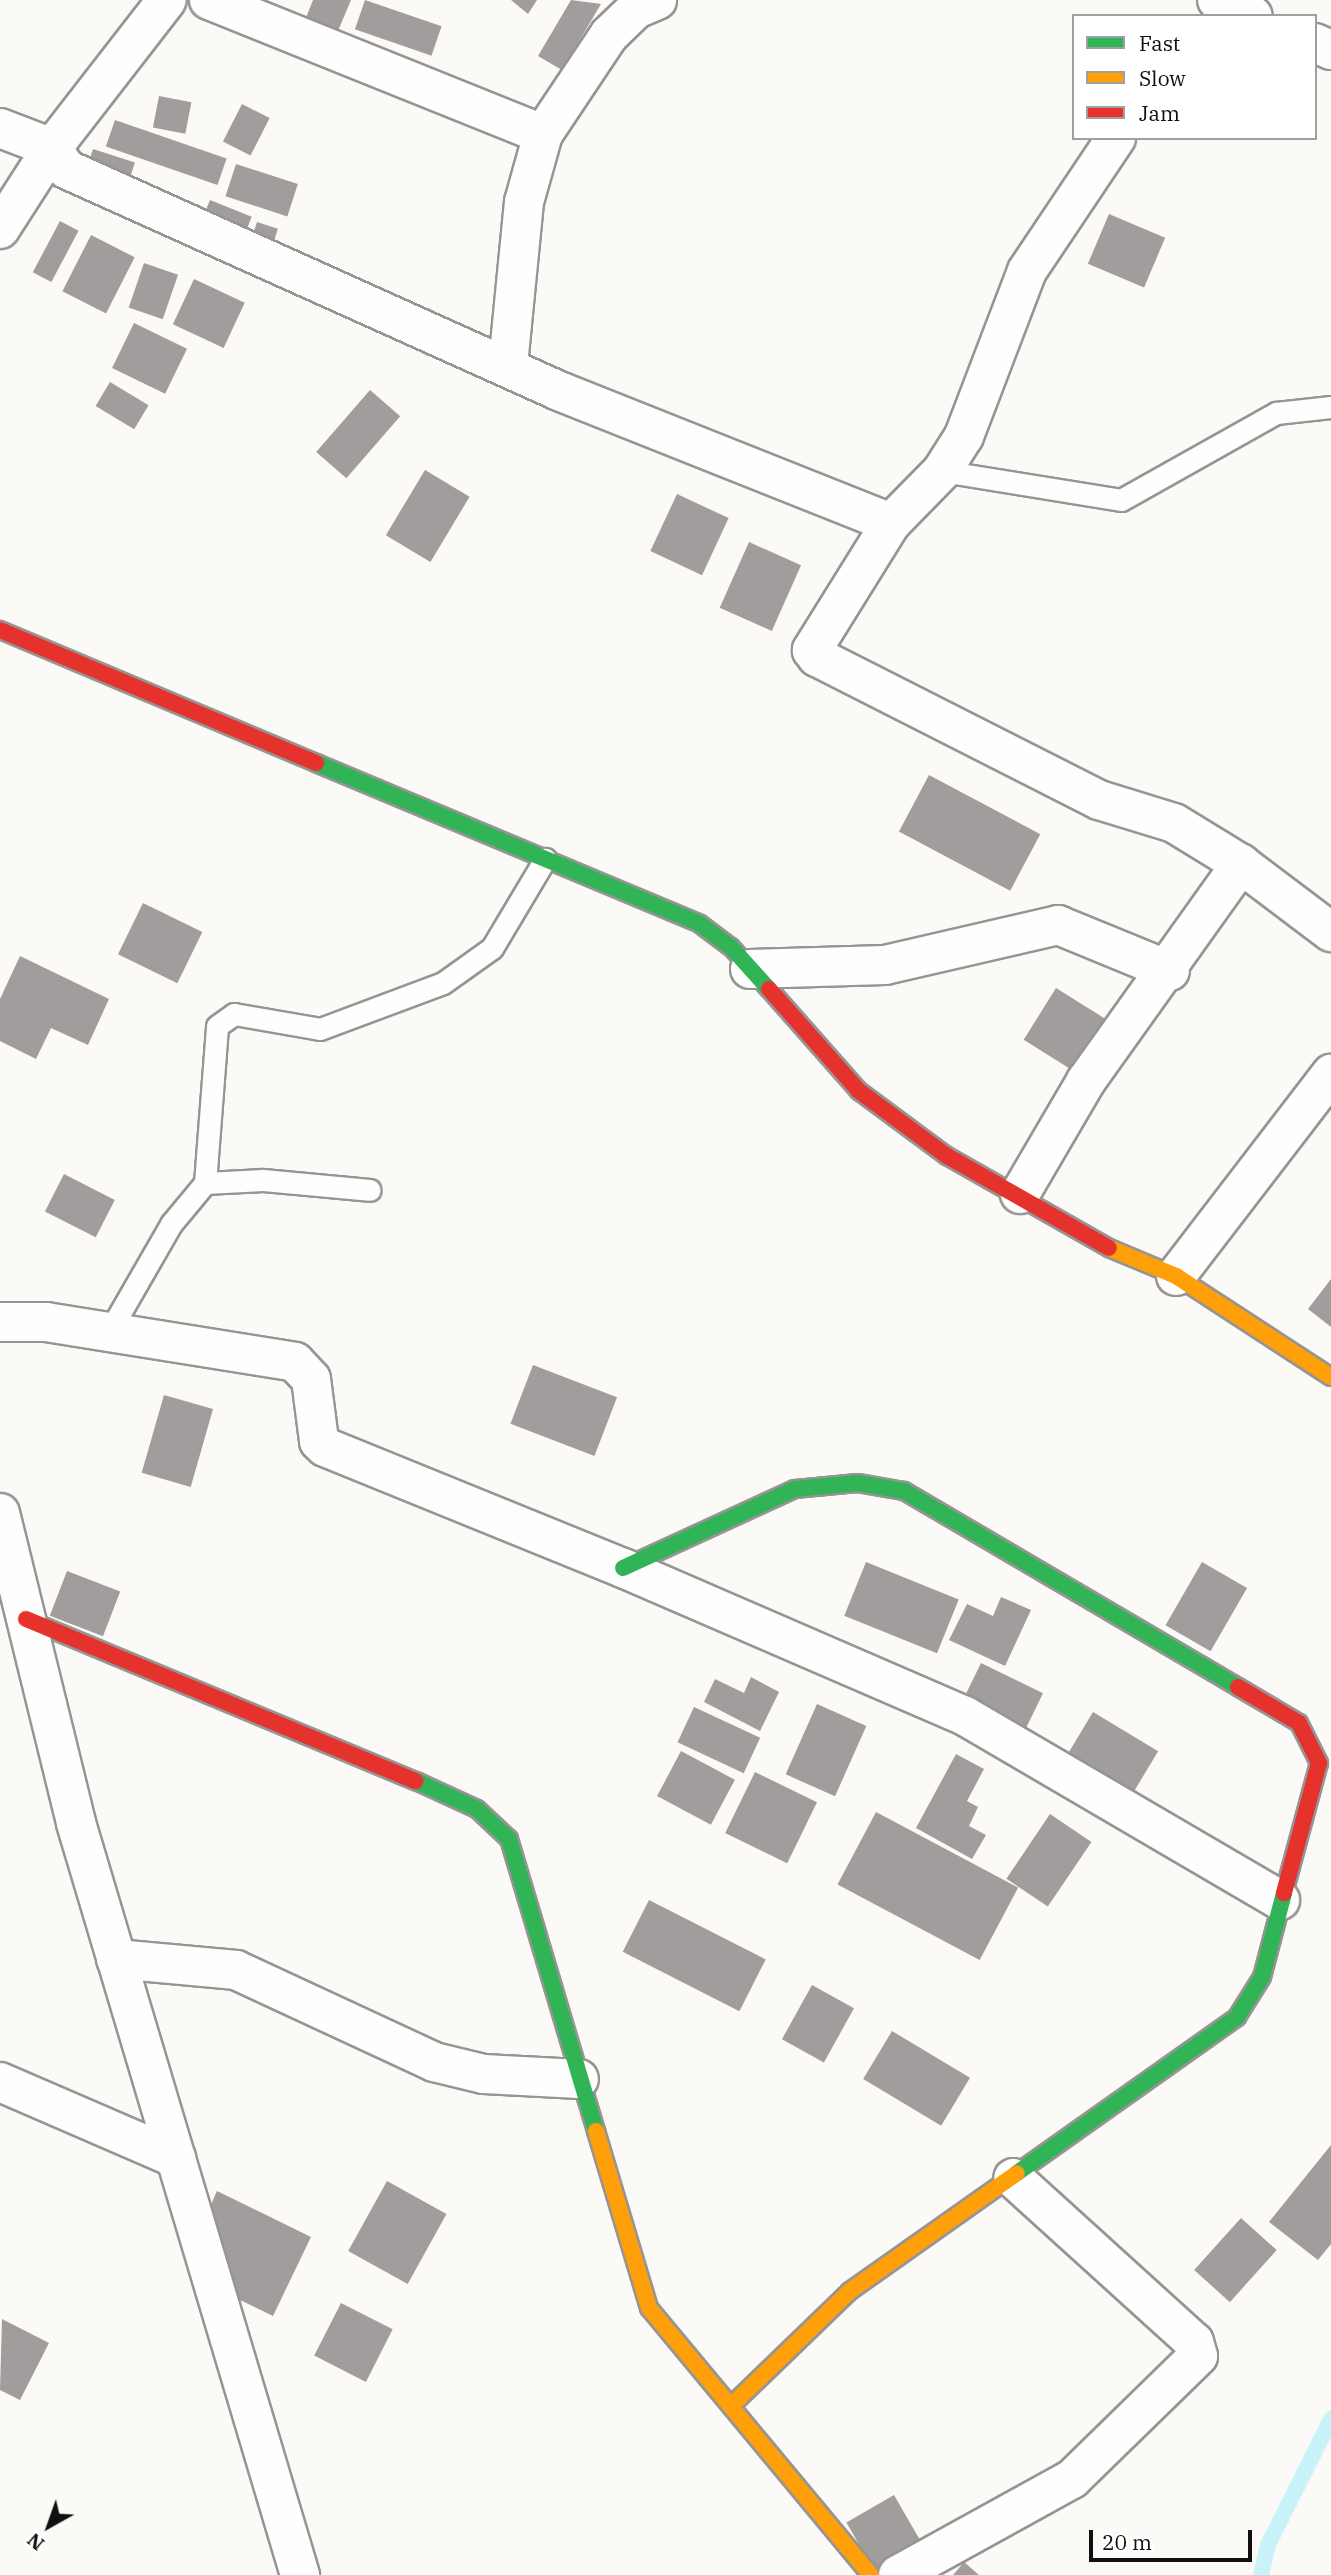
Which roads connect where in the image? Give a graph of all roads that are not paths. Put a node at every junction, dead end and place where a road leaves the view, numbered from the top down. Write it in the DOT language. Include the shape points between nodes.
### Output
graph roads {
  1 [pos="167,0"];
  2 [pos="209,0"];
  3 [pos="657,0"];
  4 [pos="1217,0"];
  5 [pos="1248,14"];
  6 [pos="0,128"];
  7 [pos="543,134"];
  8 [pos="1115,140"];
  9 [pos="52,148"];
  10 [pos="0,229"];
  11 [pos="508,365"];
  12 [pos="1331,407"];
  13 [pos="942,471"];
  14 [pos="891,523"];
  15 [pos="0,630"];
  16 [pos="545,859"];
  17 [pos="1241,864"];
  18 [pos="1331,932"];
  19 [pos="750,969"];
  20 [pos="1170,971"];
  21 [pos="1330,1076"];
  22 [pos="205,1183"];
  23 [pos="370,1190"];
  24 [pos="1020,1194"];
  25 [pos="1176,1276"];
  26 [pos="0,1322"];
  27 [pos="109,1332"];
  28 [pos="1331,1377"];
  29 [pos="0,1513"];
  30 [pos="623,1567"];
  31 [pos="26,1619"];
  32 [pos="1280,1900"];
  33 [pos="116,1959"];
  34 [pos="579,2079"];
  35 [pos="0,2082"];
  36 [pos="176,2158"];
  37 [pos="1013,2178"];
  38 [pos="733,2404"];
  39 [pos="300,2575"];
  40 [pos="871,2575"];
  41 [pos="898,2575"];
  1 -- 9 [label="street"];
  2 -- 7 [label="street"];
  3 -- 7 [label="street" via="636,9 610,35"];
  4 -- 5 [label="street"];
  6 -- 9 [label="street"];
  7 -- 11 [label="street" via="524,202"];
  8 -- 13 [label="street" via="1027,271 964,436"];
  9 -- 10 [label="street"];
  9 -- 11 [label="street" via="66,169"];
  11 -- 14 [label="street"];
  12 -- 13 [label="lane" via="1276,413 1121,499"];
  13 -- 14 [label="street"];
  14 -- 17 [label="street" via="813,645 817,657 1099,800 1174,823"];
  15 -- 16 [label="street"];
  16 -- 19 [label="street" via="701,923"];
  16 -- 22 [label="lane" via="492,948 443,983 320,1029 234,1014 217,1026"];
  17 -- 18 [label="street"];
  17 -- 20 [label="street"];
  19 -- 20 [label="street" via="886,965 1058,925"];
  19 -- 24 [label="street" via="859,1091 947,1156"];
  20 -- 24 [label="street" via="1086,1081"];
  21 -- 25 [label="street"];
  22 -- 23 [label="lane" via="263,1180"];
  22 -- 27 [label="lane" via="171,1224"];
  24 -- 25 [label="street" via="1127,1258"];
  25 -- 28 [label="street"];
  26 -- 27 [label="street"];
  27 -- 30 [label="street" via="295,1362 311,1379 319,1441 325,1447"];
  29 -- 31 [label="street"];
  30 -- 32 [label="street" via="965,1716"];
  30 -- 32 [label="street" via="795,1489 858,1483 904,1491 1299,1723 1319,1763"];
  31 -- 33 [label="street" via="76,1823"];
  31 -- 34 [label="street" via="477,1810 509,1839"];
  32 -- 37 [label="street" via="1262,1977 1237,2017"];
  33 -- 34 [label="street" via="236,1970 434,2062 484,2074"];
  33 -- 36 [label="street"];
  34 -- 38 [label="street" via="649,2308"];
  35 -- 36 [label="street"];
  36 -- 39 [label="street"];
  37 -- 38 [label="street" via="850,2291"];
  37 -- 41 [label="street" via="1194,2342 1198,2357 1072,2479"];
  38 -- 40 [label="street"];
}
